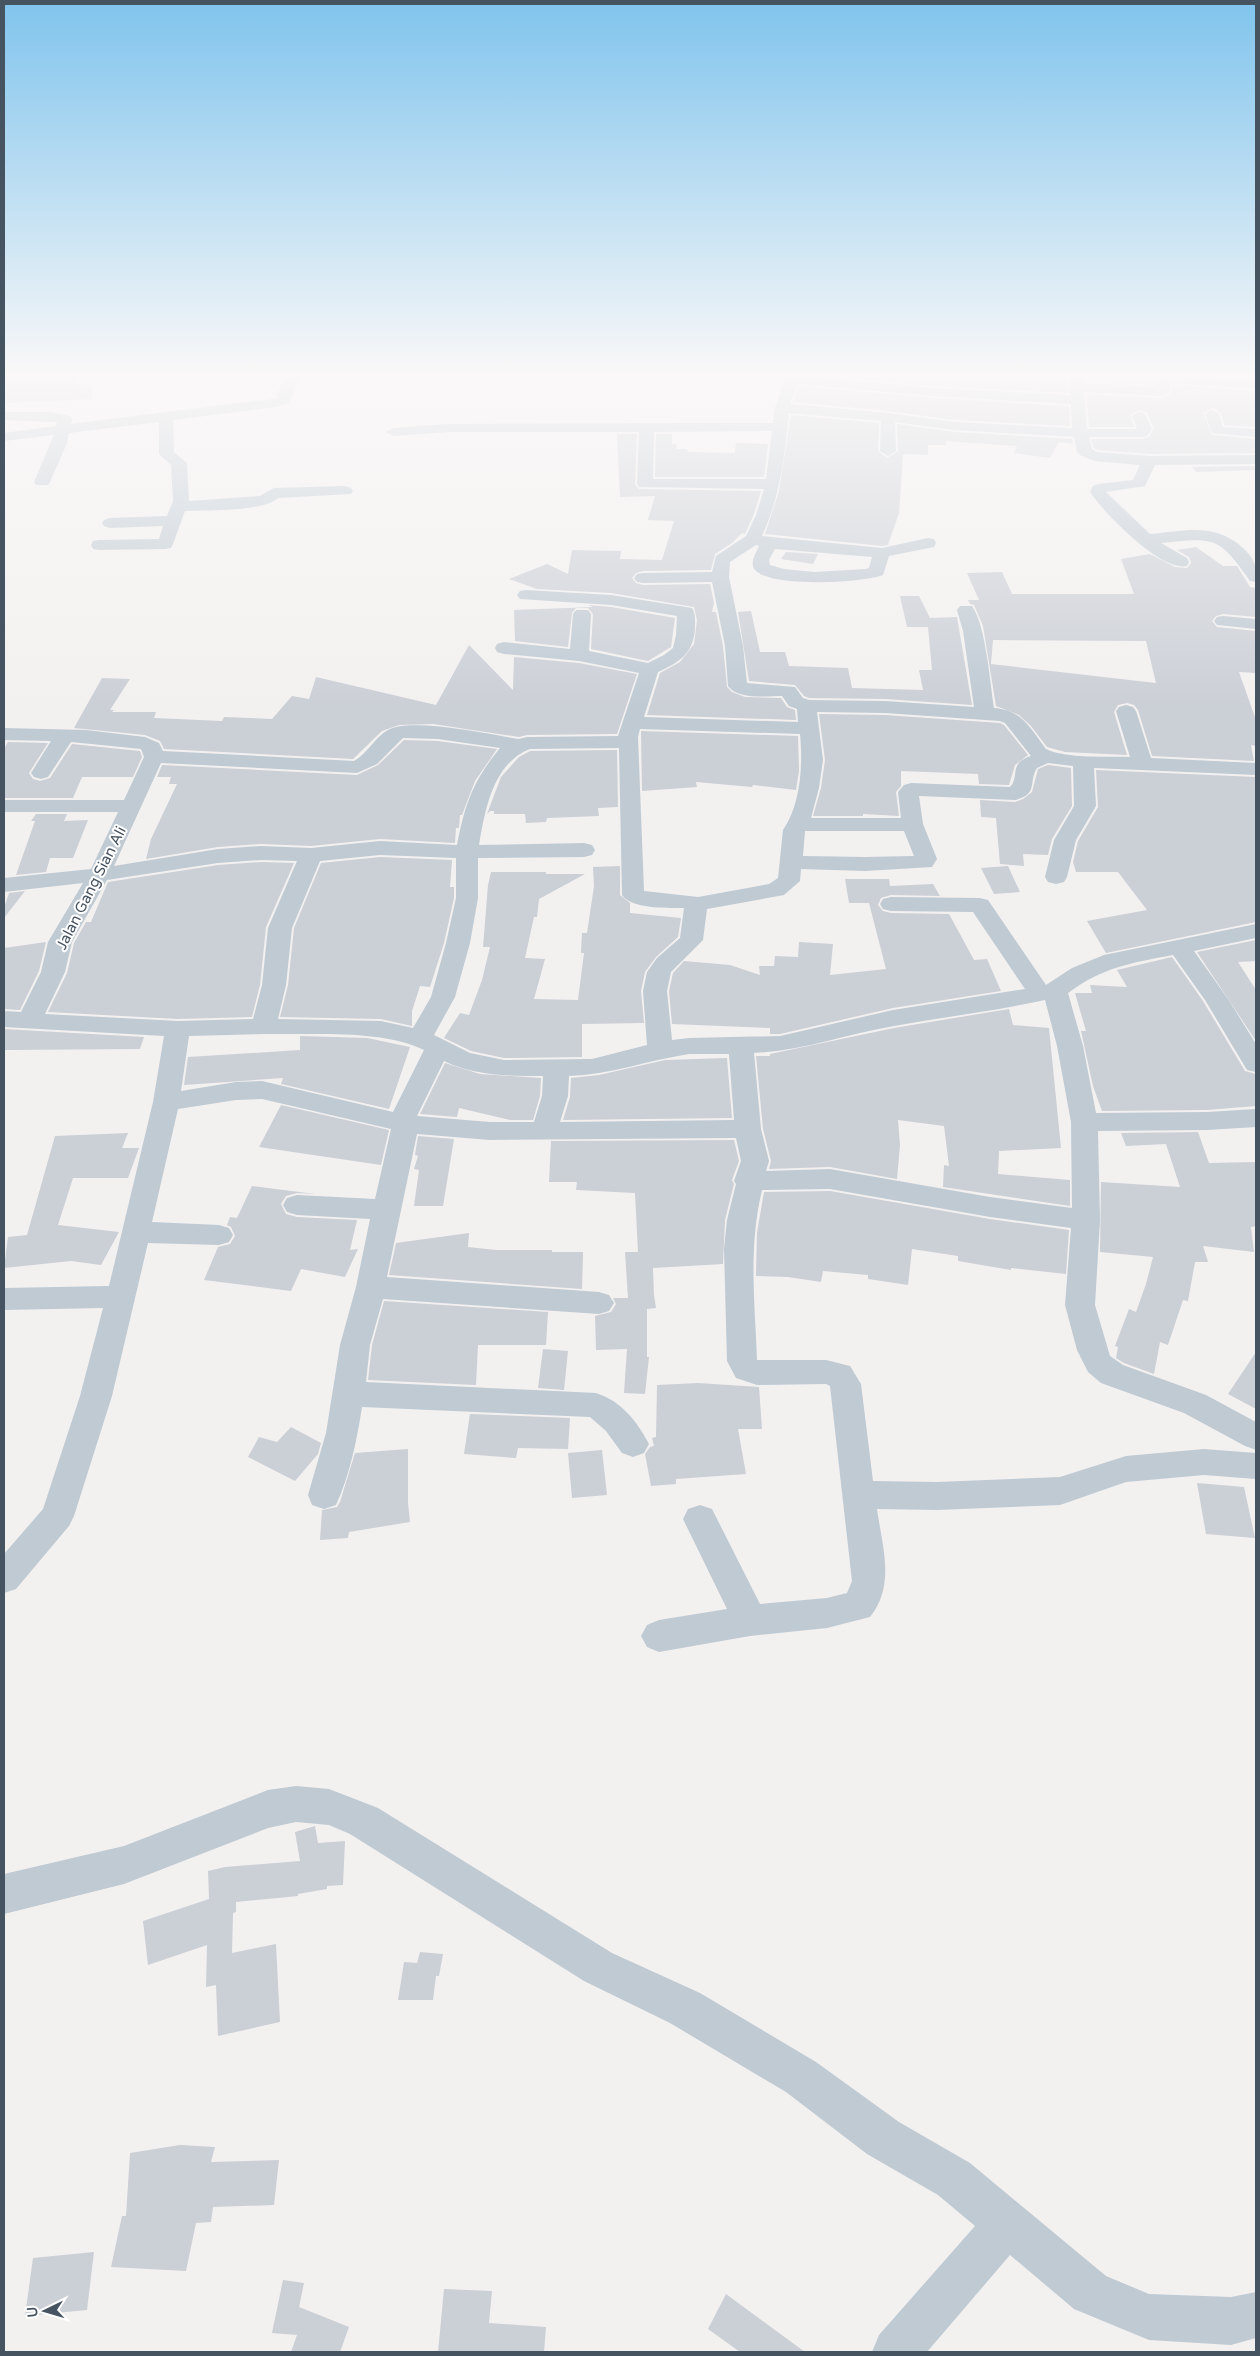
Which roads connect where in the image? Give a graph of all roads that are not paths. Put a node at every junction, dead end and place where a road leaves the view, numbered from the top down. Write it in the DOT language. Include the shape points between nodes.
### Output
graph roads {
  1 [pos="180,487"];
  2 [pos="772,487"];
  3 [pos="1104,487"];
  4 [pos="345,491"];
  5 [pos="176,515"];
  6 [pos="256,515"];
  7 [pos="110,522"];
  8 [pos="1144,540"];
  9 [pos="761,541"];
  10 [pos="928,543"];
  11 [pos="99,545"];
  12 [pos="882,553"];
  13 [pos="1181,562"];
  14 [pos="720,577"];
  15 [pos="1256,577"];
  16 [pos="642,578"];
  17 [pos="526,595"];
  18 [pos="966,610"];
  19 [pos="707,612"];
  20 [pos="582,614"];
  21 [pos="1223,622"];
  22 [pos="1256,624"];
  23 [pos="504,648"];
  24 [pos="578,655"];
  25 [pos="650,669"];
  26 [pos="806,706"];
  27 [pos="1126,711"];
  28 [pos="985,713"];
  29 [pos="808,728"];
  30 [pos="631,733"];
  31 [pos="4,734"];
  32 [pos="64,736"];
  33 [pos="518,745"];
  34 [pos="154,757"];
  35 [pos="1047,757"];
  36 [pos="1083,761"];
  37 [pos="1142,763"];
  38 [pos="1256,769"];
  39 [pos="41,773"];
  40 [pos="4,806"];
  41 [pos="131,806"];
  42 [pos="912,824"];
  43 [pos="798,825"];
  44 [pos="584,850"];
  45 [pos="467,852"];
  46 [pos="311,855"];
  47 [pos="790,862"];
  48 [pos="99,875"];
  49 [pos="1056,877"];
  50 [pos="4,884"];
  51 [pos="695,904"];
  52 [pos="892,904"];
  53 [pos="1256,931"];
  54 [pos="1180,948"];
  55 [pos="1047,992"];
  56 [pos="4,1019"];
  57 [pos="30,1019"];
  58 [pos="264,1026"];
  59 [pos="178,1029"];
  60 [pos="429,1043"];
  61 [pos="741,1046"];
  62 [pos="660,1050"];
  63 [pos="1256,1064"];
  64 [pos="556,1069"];
  65 [pos="166,1102"];
  66 [pos="1256,1118"];
  67 [pos="1084,1122"];
  68 [pos="403,1123"];
  69 [pos="748,1129"];
  70 [pos="544,1131"];
  71 [pos="748,1181"];
  72 [pos="297,1205"];
  73 [pos="386,1210"];
  74 [pos="1086,1220"];
  75 [pos="135,1232"];
  76 [pos="219,1235"];
  77 [pos="371,1287"];
  78 [pos="121,1297"];
  79 [pos="4,1299"];
  80 [pos="599,1303"];
  81 [pos="349,1394"];
  82 [pos="1256,1437"];
  83 [pos="633,1444"];
  84 [pos="1256,1466"];
  85 [pos="324,1495"];
  86 [pos="858,1495"];
  87 [pos="700,1519"];
  88 [pos="4,1578"];
  89 [pos="750,1620"];
  90 [pos="659,1636"];
  91 [pos="4,1894"];
  92 [pos="1007,2224"];
  93 [pos="1256,2315"];
  94 [pos="896,2352"];
  1 -- 5 [label="street" via="181,501"];
  2 -- 9 [label="street"];
  3 -- 8 [label="street" via="1098,492"];
  4 -- 5 [label="street" via="274,493 260,501"];
  5 -- 6 [label="street"];
  5 -- 7 [label="street"];
  5 -- 11 [label="street" via="165,544"];
  8 -- 13 [label="street"];
  8 -- 15 [label="street" via="1198,535 1216,537 1244,558"];
  9 -- 12 [label="street"];
  9 -- 12 [label="street" via="762,568 788,574 821,577 870,574 877,571"];
  9 -- 14 [label="street" via="722,560"];
  10 -- 12 [label="street"];
  14 -- 16 [label="street"];
  14 -- 19 [label="street"];
  17 -- 19 [label="street" via="611,600"];
  18 -- 28 [label="street"];
  19 -- 25 [label="street" via="681,652"];
  19 -- 26 [label="street" via="734,646 738,686 788,691 796,702"];
  20 -- 24 [label="street"];
  21 -- 22 [label="street"];
  23 -- 24 [label="street"];
  24 -- 25 [label="street"];
  25 -- 30 [label="street"];
  26 -- 28 [label="street"];
  26 -- 29 [label="street"];
  27 -- 37 [label="street"];
  28 -- 35 [label="street" via="1012,719 1039,753"];
  29 -- 30 [label="street"];
  29 -- 43 [label="street" via="813,760"];
  30 -- 33 [label="street"];
  30 -- 51 [label="street" via="633,895 650,900"];
  31 -- 32 [label="street"];
  32 -- 34 [label="street" via="145,743 152,747"];
  32 -- 39 [label="street"];
  33 -- 34 [label="street" via="414,731 395,734 379,752 357,767"];
  33 -- 45 [label="street" via="509,750 482,789"];
  34 -- 41 [label="street, Jalan Gang Sian Ali"];
  35 -- 36 [label="street"];
  35 -- 42 [label="street" via="1027,763 1023,787 1015,794 911,788 908,792"];
  36 -- 37 [label="street"];
  36 -- 49 [label="street" via="1085,806 1065,840"];
  37 -- 38 [label="street"];
  40 -- 41 [label="street"];
  41 -- 48 [label="street, Jalan Gang Sian Ali"];
  42 -- 43 [label="street"];
  42 -- 47 [label="street" via="926,861 865,864"];
  43 -- 47 [label="street" via="794,830"];
  44 -- 45 [label="street"];
  45 -- 46 [label="street" via="380,848"];
  45 -- 60 [label="street" via="466,898 458,944"];
  46 -- 48 [label="street" via="261,853 218,856"];
  46 -- 58 [label="street" via="280,928 274,985"];
  47 -- 51 [label="street" via="789,881 776,890"];
  48 -- 50 [label="street"];
  48 -- 57 [label="street, Jalan Gang Sian Ali" via="60,942 53,972"];
  51 -- 62 [label="street" via="690,940 665,962 655,990"];
  52 -- 55 [label="street" via="980,905"];
  53 -- 54 [label="street"];
  54 -- 55 [label="street" via="1112,960 1080,972"];
  54 -- 63 [label="street"];
  55 -- 61 [label="street" via="893,1018 780,1044"];
  55 -- 67 [label="street" via="1070,1046"];
  56 -- 57 [label="street"];
  57 -- 59 [label="street"];
  58 -- 59 [label="street"];
  58 -- 60 [label="street" via="381,1028"];
  59 -- 65 [label="street"];
  60 -- 64 [label="street" via="463,1060 504,1068"];
  60 -- 68 [label="street"];
  61 -- 62 [label="street" via="690,1046"];
  61 -- 69 [label="street"];
  62 -- 64 [label="street" via="592,1067"];
  64 -- 70 [label="street" via="555,1096"];
  65 -- 68 [label="street" via="262,1090"];
  65 -- 75 [label="street"];
  66 -- 67 [label="street"];
  67 -- 74 [label="street"];
  68 -- 70 [label="street" via="490,1132"];
  68 -- 73 [label="street"];
  69 -- 70 [label="street"];
  69 -- 71 [label="street" via="755,1161"];
  71 -- 74 [label="street" via="830,1179"];
  71 -- 86 [label="street" via="738,1249 742,1361 746,1370 757,1372 826,1372 839,1375 845,1384"];
  72 -- 73 [label="street"];
  73 -- 77 [label="street"];
  74 -- 82 [label="street" via="1080,1305 1099,1364 1112,1374 1195,1404"];
  75 -- 76 [label="street"];
  75 -- 78 [label="street"];
  77 -- 80 [label="street"];
  77 -- 81 [label="street" via="355,1345"];
  78 -- 79 [label="street"];
  78 -- 88 [label="street" via="96,1396 57,1516"];
  81 -- 83 [label="street" via="596,1405 613,1417"];
  81 -- 85 [label="street" via="342,1433"];
  84 -- 86 [label="street" via="1204,1462 1126,1469 1060,1491 937,1496"];
  86 -- 89 [label="street" via="869,1581 866,1596 858,1606 827,1613"];
  87 -- 89 [label="street"];
  89 -- 90 [label="street"];
  91 -- 92 [label="street" via="124,1865 268,1810 296,1804 329,1807 364,1821 598,1967 685,2008 802,2077 883,2138 954,2179"];
  92 -- 93 [label="street" via="1090,2293 1149,2317 1231,2321"];
  92 -- 94 [label="street"];
}
